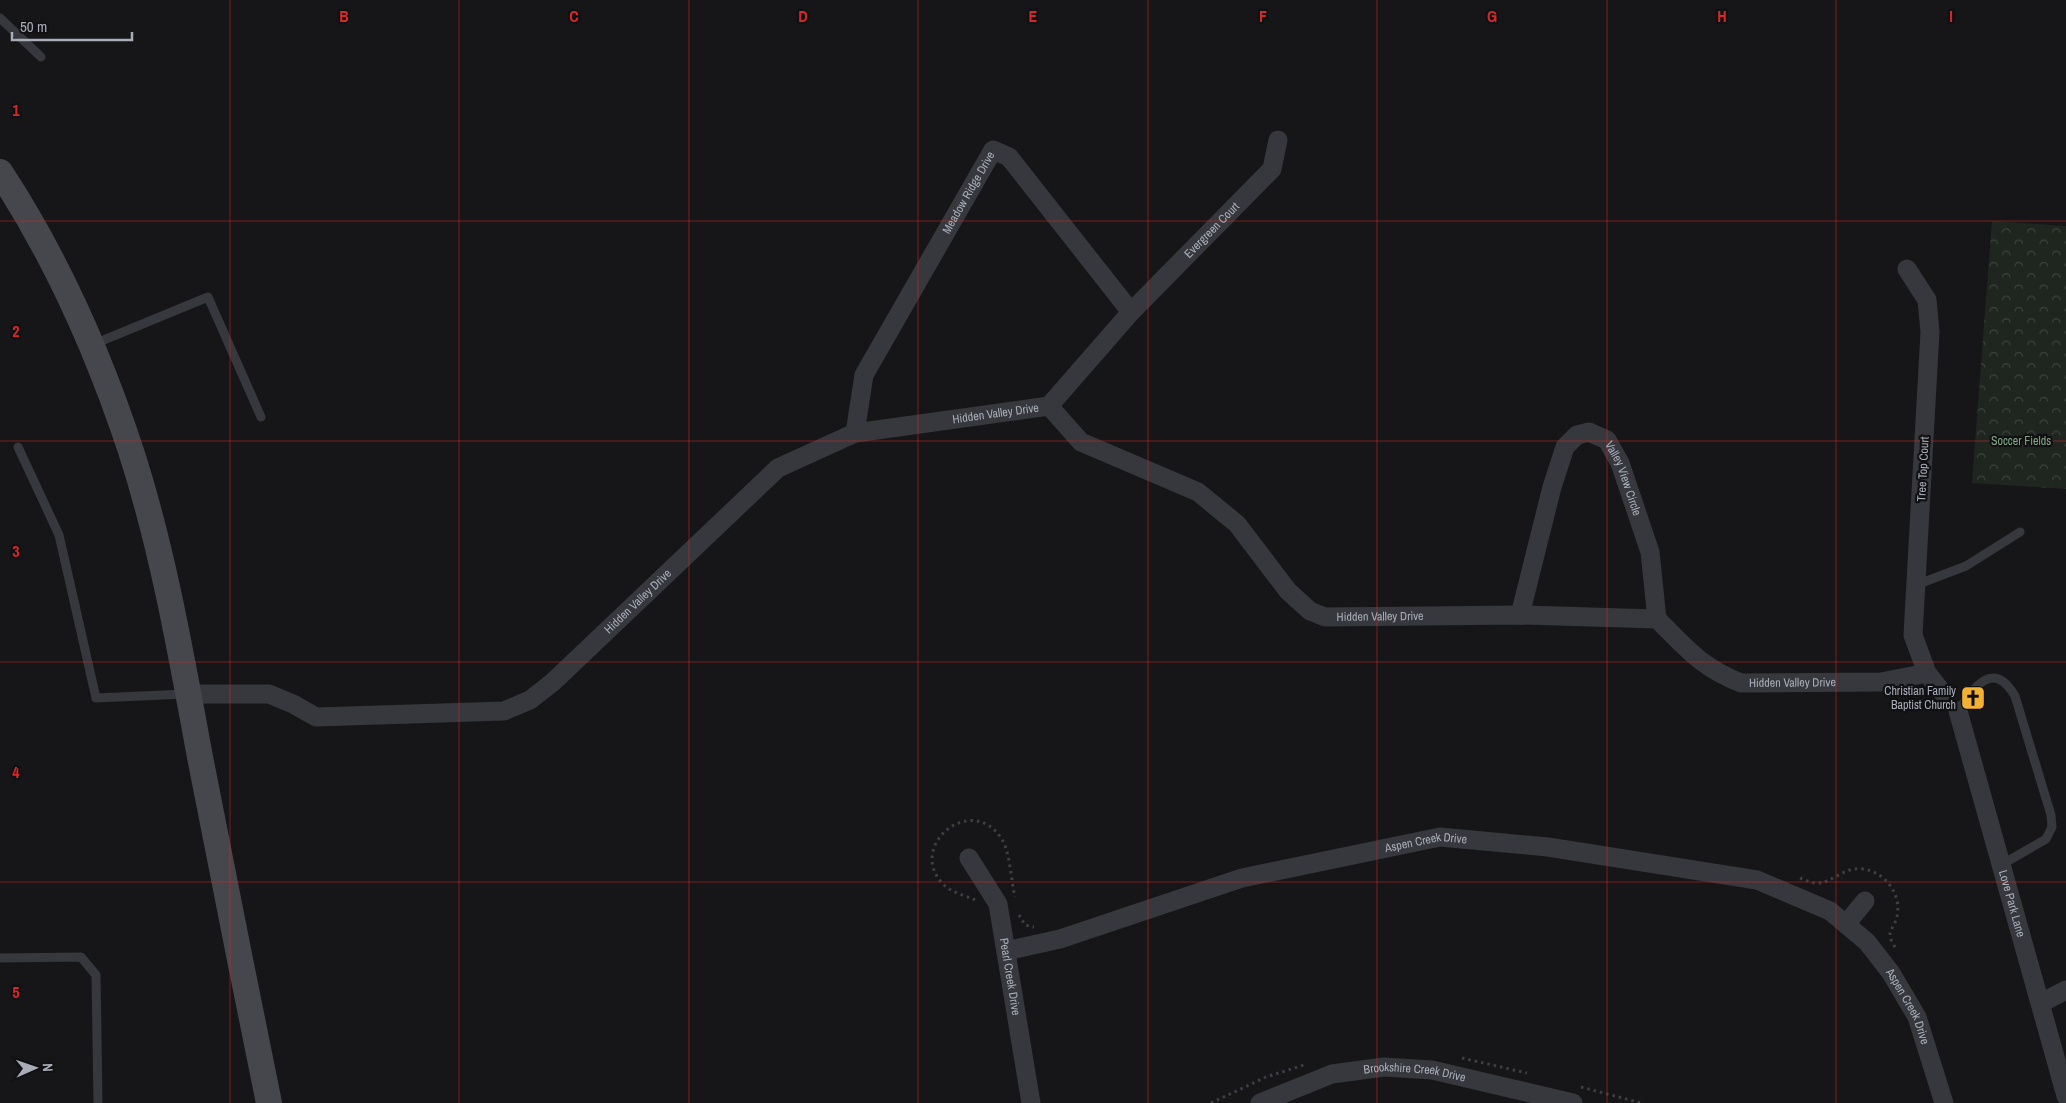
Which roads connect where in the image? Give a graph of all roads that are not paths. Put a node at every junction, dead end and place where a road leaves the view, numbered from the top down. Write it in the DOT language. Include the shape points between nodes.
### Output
graph roads {
  1 [pos="0,18"];
  2 [pos="41,57"];
  3 [pos="1278,140"];
  4 [pos="0,172"];
  5 [pos="1907,269"];
  6 [pos="1131,312"];
  7 [pos="91,345"];
  8 [pos="1049,406"];
  9 [pos="261,416"];
  10 [pos="855,433"];
  11 [pos="18,447"];
  12 [pos="2020,532"];
  13 [pos="1916,586"];
  14 [pos="1520,615"];
  15 [pos="1657,619"];
  16 [pos="1927,673"];
  17 [pos="1942,692"];
  18 [pos="188,694"];
  19 [pos="1958,711"];
  20 [pos="969,858"];
  21 [pos="2001,865"];
  22 [pos="1865,901"];
  23 [pos="1846,924"];
  24 [pos="1006,950"];
  25 [pos="0,958"];
  26 [pos="2066,990"];
  27 [pos="2041,1003"];
  28 [pos="2066,1096"];
  29 [pos="98,1103"];
  30 [pos="269,1103"];
  31 [pos="1031,1103"];
  32 [pos="1260,1103"];
  33 [pos="1573,1103"];
  34 [pos="1944,1103"];
  1 -- 2 [label="lane"];
  3 -- 6 [label="street, Evergreen Court" via="1272,169"];
  4 -- 7 [label="main road" via="32,224"];
  5 -- 13 [label="street, Tree Top Court" via="1927,300 1930,332"];
  6 -- 8 [label="street"];
  6 -- 10 [label="street, Meadow Ridge Drive" via="1009,157 993,150 864,375"];
  7 -- 9 [label="lane" via="208,297"];
  7 -- 18 [label="main road" via="131,451 148,510"];
  8 -- 10 [label="street, Hidden Valley Drive"];
  8 -- 14 [label="street, Hidden Valley Drive" via="1081,442 1198,492 1237,524 1288,591 1310,611 1325,617"];
  10 -- 18 [label="street, Hidden Valley Drive" via="778,468 553,682 530,700 504,711 316,717 269,694"];
  11 -- 18 [label="lane" via="59,535 96,698"];
  12 -- 13 [label="lane" via="1966,566"];
  13 -- 16 [label="street, Tree Top Court" via="1913,635"];
  14 -- 15 [label="street, Hidden Valley Drive"];
  14 -- 15 [label="street, Valley View Circle" via="1565,447 1577,434 1589,432 1607,440 1620,463 1650,552"];
  15 -- 16 [label="street, Hidden Valley Drive" via="1699,662 1741,682 1881,682"];
  16 -- 17 [label="street"];
  18 -- 30 [label="main road"];
  19 -- 21 [label="street, Love Park Lane"];
  19 -- 21 [label="lane" via="1974,687 1984,680 1998,679 2007,683 2015,696 2051,815 2052,827 2046,839"];
  20 -- 24 [label="street, Pearl Creek Drive" via="998,904"];
  21 -- 27 [label="street, Love Park Lane"];
  22 -- 23 [label="street"];
  23 -- 24 [label="street, Aspen Creek Drive" via="1830,911 1757,880 1548,848 1440,837 1242,878 1060,939"];
  23 -- 34 [label="street, Aspen Creek Drive" via="1867,942 1891,973 1917,1016"];
  24 -- 31 [label="street, Pearl Creek Drive"];
  25 -- 29 [label="lane" via="81,957 96,975"];
  26 -- 27 [label="street"];
  27 -- 28 [label="street, Love Park Lane"];
  32 -- 33 [label="street, Brookshire Creek Drive" via="1332,1074 1384,1067 1432,1070"];
}
